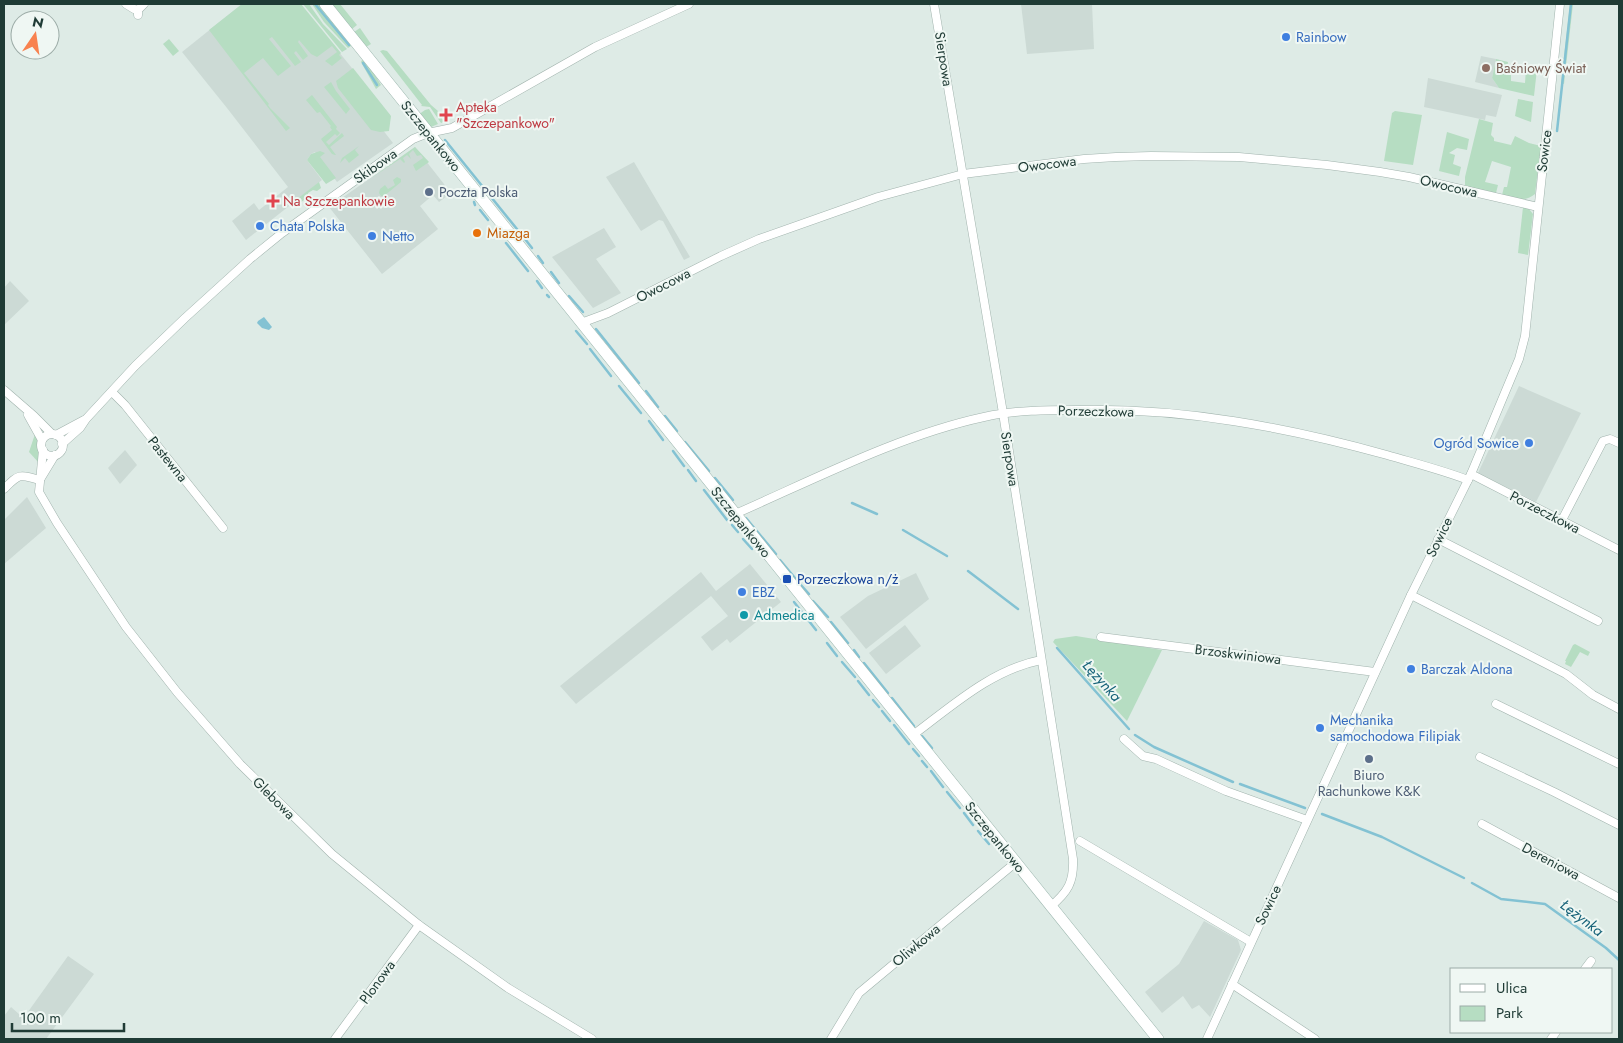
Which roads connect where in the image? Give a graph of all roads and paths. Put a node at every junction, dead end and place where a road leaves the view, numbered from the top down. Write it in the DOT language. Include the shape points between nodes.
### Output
graph roads {
  1 [pos="126,4"];
  2 [pos="325,4"];
  3 [pos="689,4"];
  4 [pos="934,4"];
  5 [pos="1560,4"];
  6 [pos="140,9"];
  7 [pos="428,133"];
  8 [pos="963,174"];
  9 [pos="1538,207"];
  10 [pos="581,323"];
  11 [pos="4,390"];
  12 [pos="112,392"];
  13 [pos="12,397"];
  14 [pos="1003,414"];
  15 [pos="86,419"];
  16 [pos="54,434"];
  17 [pos="42,440"];
  18 [pos="1619,443"];
  19 [pos="62,444"];
  20 [pos="43,450"];
  21 [pos="55,455"];
  22 [pos="1469,477"];
  23 [pos="40,480"];
  24 [pos="4,489"];
  25 [pos="735,514"];
  26 [pos="1562,520"];
  27 [pos="223,528"];
  28 [pos="1438,539"];
  29 [pos="1619,550"];
  30 [pos="1411,595"];
  31 [pos="1598,621"];
  32 [pos="1101,637"];
  33 [pos="1041,660"];
  34 [pos="1375,672"];
  35 [pos="1496,704"];
  36 [pos="1619,709"];
  37 [pos="913,736"];
  38 [pos="1124,739"];
  39 [pos="1480,757"];
  40 [pos="1619,764"];
  41 [pos="1307,820"];
  42 [pos="1482,824"];
  43 [pos="1619,825"];
  44 [pos="1080,841"];
  45 [pos="1015,863"];
  46 [pos="1619,898"];
  47 [pos="1050,907"];
  48 [pos="419,925"];
  49 [pos="1251,942"];
  50 [pos="1591,961"];
  51 [pos="1587,968"];
  52 [pos="1232,984"];
  53 [pos="335,1039"];
  54 [pos="592,1039"];
  55 [pos="830,1039"];
  56 [pos="1158,1039"];
  57 [pos="1207,1039"];
  58 [pos="1315,1039"];
  1 -- 6 [label="street"];
  2 -- 7 [label="street, Szczepankowo"];
  3 -- 7 [label="street, Skibowa" via="595,47 452,128"];
  4 -- 8 [label="street, Sierpowa"];
  5 -- 9 [label="street, Sowice"];
  7 -- 10 [label="street, Szczepankowo"];
  7 -- 12 [label="street, Skibowa" via="413,139 278,236 185,318"];
  8 -- 9 [label="street, Owocowa" via="1116,157 1246,158 1334,165 1402,175"];
  8 -- 10 [label="street, Owocowa" via="878,196 759,239"];
  8 -- 14 [label="street, Sierpowa"];
  9 -- 22 [label="street, Sowice" via="1522,348"];
  10 -- 25 [label="street, Szczepankowo"];
  11 -- 13 [label="street"];
  12 -- 15 [label="street, Skibowa"];
  12 -- 27 [label="street, Pastewna"];
  13 -- 16 [label="street"];
  13 -- 17 [label="street" via="31,419"];
  14 -- 22 [label="street, Porzeczkowa" via="1094,410 1202,416 1321,437"];
  14 -- 25 [label="street, Porzeczkowa" via="968,420 909,440"];
  14 -- 33 [label="street, Sierpowa"];
  15 -- 16 [label="street, Skibowa"];
  15 -- 19 [label="street, Skibowa"];
  16 -- 17 [label="street" via="46,435"];
  16 -- 19 [label="street"];
  17 -- 20 [label="street"];
  18 -- 26 [label="street" via="1603,440"];
  19 -- 21 [label="street" via="61,451"];
  20 -- 21 [label="street" via="48,455"];
  20 -- 23 [label="street, Glebowa"];
  21 -- 23 [label="street"];
  22 -- 26 [label="street, Porzeczkowa"];
  22 -- 28 [label="street, Sowice"];
  23 -- 24 [label="street" via="17,476"];
  23 -- 48 [label="street, Glebowa" via="38,486 42,497 105,596 194,713 308,832"];
  25 -- 37 [label="street, Szczepankowo"];
  26 -- 29 [label="street, Porzeczkowa"];
  28 -- 30 [label="street, Sowice"];
  28 -- 31 [label="street"];
  30 -- 34 [label="street, Sowice"];
  30 -- 36 [label="street" via="1566,674 1593,696"];
  32 -- 34 [label="street, Brzoskwiniowa"];
  33 -- 37 [label="street" via="983,684"];
  33 -- 47 [label="street, Sierpowa" via="1074,872 1064,896"];
  34 -- 41 [label="street, Sowice"];
  35 -- 40 [label="street"];
  37 -- 45 [label="street, Szczepankowo"];
  38 -- 41 [label="street" via="1143,756"];
  39 -- 43 [label="street"];
  41 -- 49 [label="street, Sowice"];
  42 -- 46 [label="street, Dereniowa"];
  44 -- 49 [label="street"];
  45 -- 47 [label="street, Szczepankowo"];
  45 -- 55 [label="street, Oliwkowa" via="860,993"];
  47 -- 56 [label="street, Szczepankowo"];
  48 -- 53 [label="street, Plonowa"];
  48 -- 54 [label="street, Glebowa" via="508,988"];
  49 -- 52 [label="street, Sowice"];
  50 -- 51 [label="street"];
  52 -- 57 [label="street, Sowice"];
  52 -- 58 [label="street"];
}
